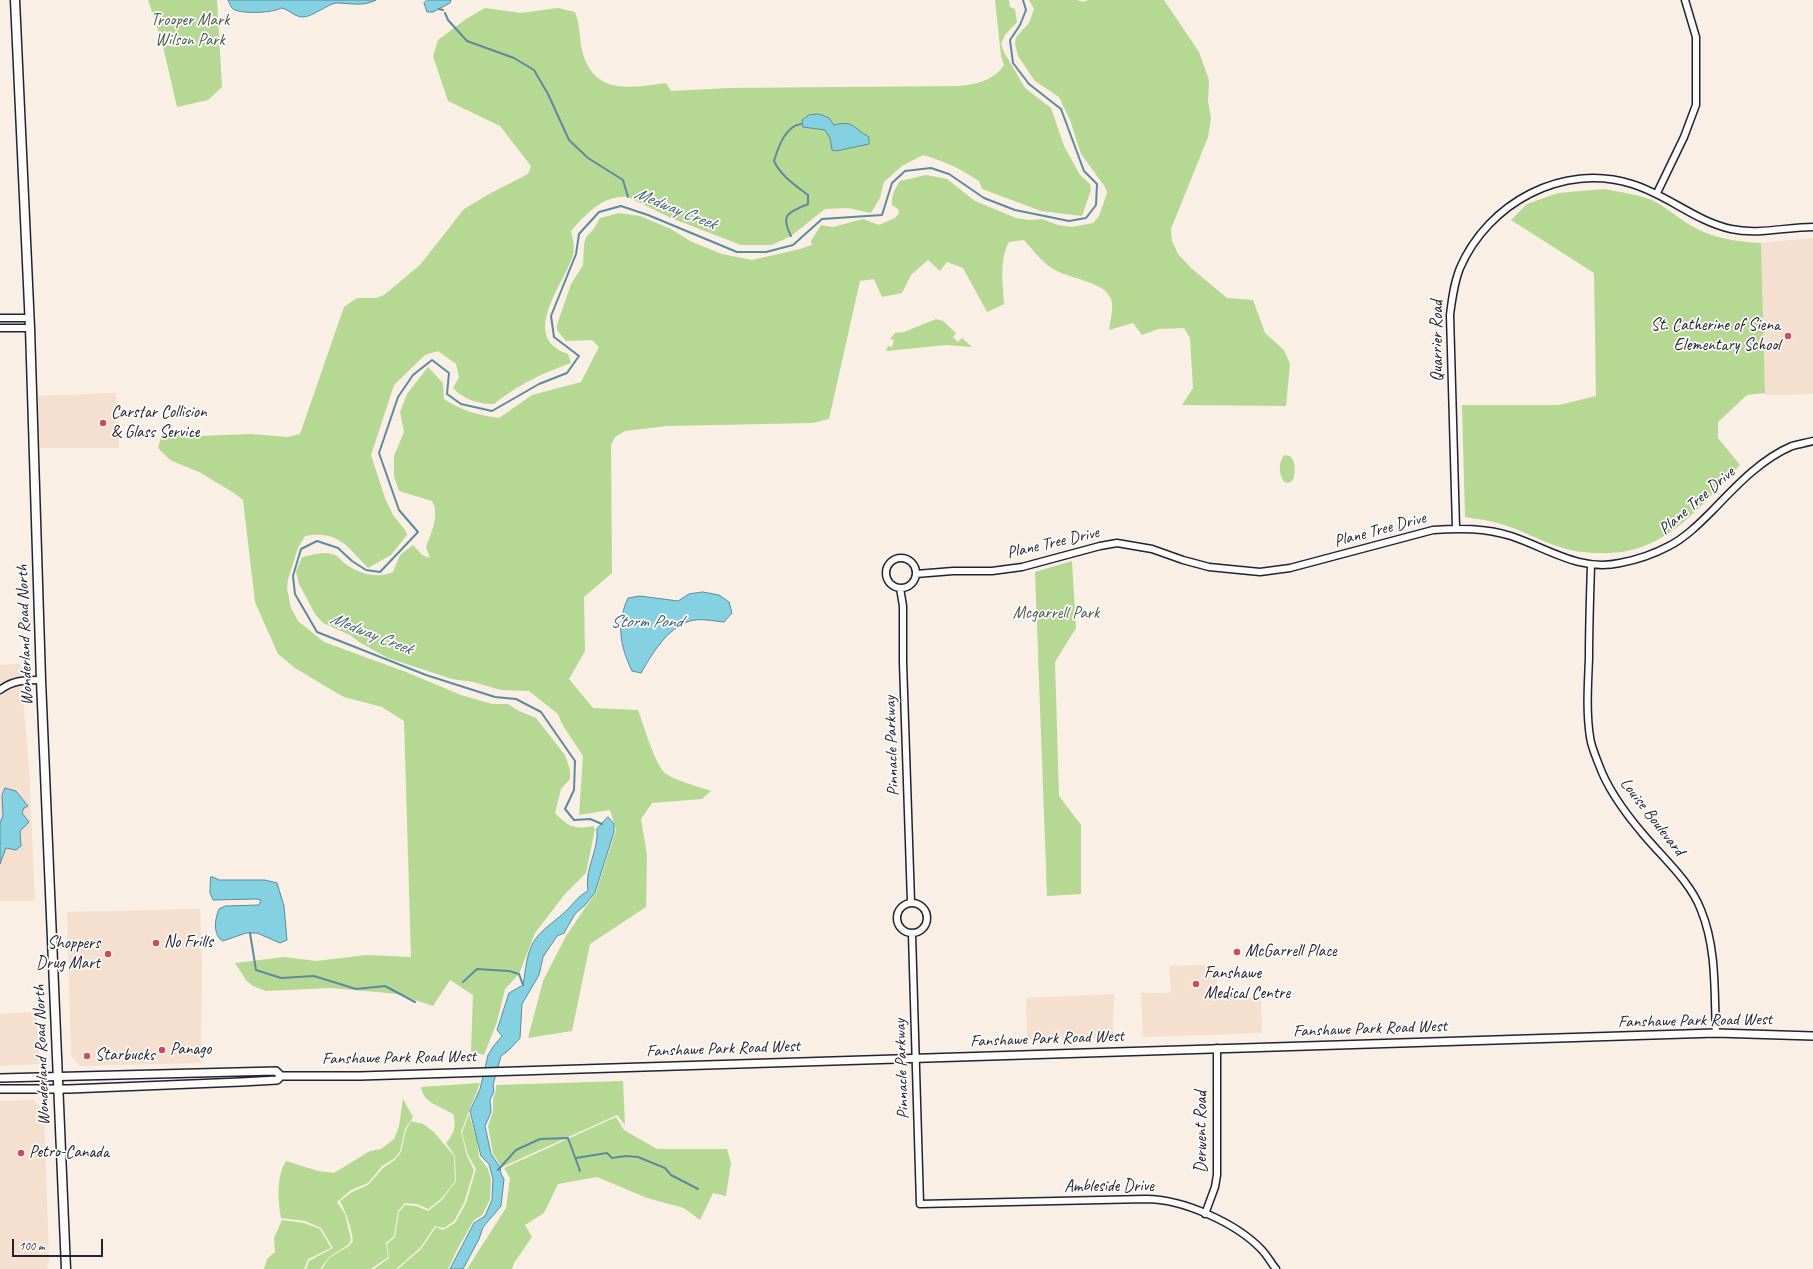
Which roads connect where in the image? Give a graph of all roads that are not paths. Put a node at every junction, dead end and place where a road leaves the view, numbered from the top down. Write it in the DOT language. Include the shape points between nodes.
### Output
graph roads {
  1 [pos="15,0"];
  2 [pos="1685,0"];
  3 [pos="1657,193"];
  4 [pos="1813,227"];
  5 [pos="0,318"];
  6 [pos="29,318"];
  7 [pos="0,328"];
  8 [pos="30,328"];
  9 [pos="1813,441"];
  10 [pos="1456,528"];
  11 [pos="1591,565"];
  12 [pos="916,574"];
  13 [pos="900,588"];
  14 [pos="41,680"];
  15 [pos="0,690"];
  16 [pos="911,902"];
  17 [pos="912,934"];
  18 [pos="1716,1033"];
  19 [pos="1813,1036"];
  20 [pos="1217,1048"];
  21 [pos="916,1058"];
  22 [pos="58,1076"];
  23 [pos="281,1076"];
  24 [pos="0,1078"];
  25 [pos="0,1089"];
  26 [pos="58,1089"];
  27 [pos="920,1204"];
  28 [pos="1205,1214"];
  29 [pos="66,1269"];
  30 [pos="1276,1269"];
  1 -- 6 [label="main road, Wonderland Road North"];
  2 -- 3 [label="street" via="1696,37 1696,105"];
  3 -- 4 [label="street, Quarrier Road" via="1715,225 1733,230 1750,232"];
  3 -- 10 [label="street, Quarrier Road" via="1611,180 1589,178 1559,183 1525,196 1508,208 1485,228 1470,249 1453,290 1450,315"];
  5 -- 6 [label="street"];
  6 -- 8 [label="main road, Wonderland Road North"];
  7 -- 8 [label="street"];
  8 -- 14 [label="main road, Wonderland Road North"];
  9 -- 11 [label="street, Plane Tree Drive" via="1793,446 1763,463 1696,526 1669,546 1619,563"];
  10 -- 11 [label="street, Plane Tree Drive" via="1484,529 1512,536 1563,558"];
  10 -- 12 [label="street, Plane Tree Drive" via="1433,530 1290,568 1260,572 1209,567 1152,549 1117,543 1022,567 992,571"];
  11 -- 18 [label="street, Louise Boulevard" via="1588,704 1590,737 1608,786 1641,833 1687,887 1701,909 1713,957"];
  12 -- 13 [label="street" via="909,586"];
  12 -- 13 [label="street" via="910,561 901,558 892,561 887,569 887,578 892,585"];
  13 -- 16 [label="street, Pinnacle Parkway" via="903,606"];
  14 -- 15 [label="street" via="17,681"];
  14 -- 22 [label="main road, Wonderland Road North"];
  16 -- 17 [label="street" via="901,907 896,919 901,929"];
  16 -- 17 [label="street" via="921,906 928,916 923,929"];
  17 -- 21 [label="street, Pinnacle Parkway"];
  18 -- 19 [label="main road, Fanshawe Park Road West"];
  18 -- 20 [label="main road, Fanshawe Park Road West"];
  20 -- 21 [label="main road, Fanshawe Park Road West"];
  20 -- 28 [label="street, Derwent Road" via="1217,1175"];
  21 -- 23 [label="main road, Fanshawe Park Road West" via="360,1076"];
  21 -- 27 [label="street, Pinnacle Parkway"];
  22 -- 23 [label="main road, Fanshawe Park Road West" via="276,1071"];
  22 -- 24 [label="main road, Fanshawe Park Road West"];
  22 -- 26 [label="main road, Wonderland Road North"];
  23 -- 26 [label="main road, Fanshawe Park Road West" via="276,1080 266,1081"];
  25 -- 26 [label="main road, Fanshawe Park Road West"];
  26 -- 29 [label="main road, Wonderland Road North"];
  27 -- 28 [label="street, Ambleside Drive" via="1152,1199 1172,1202"];
  28 -- 30 [label="street, Ambleside Drive" via="1233,1228 1261,1249"];
}
